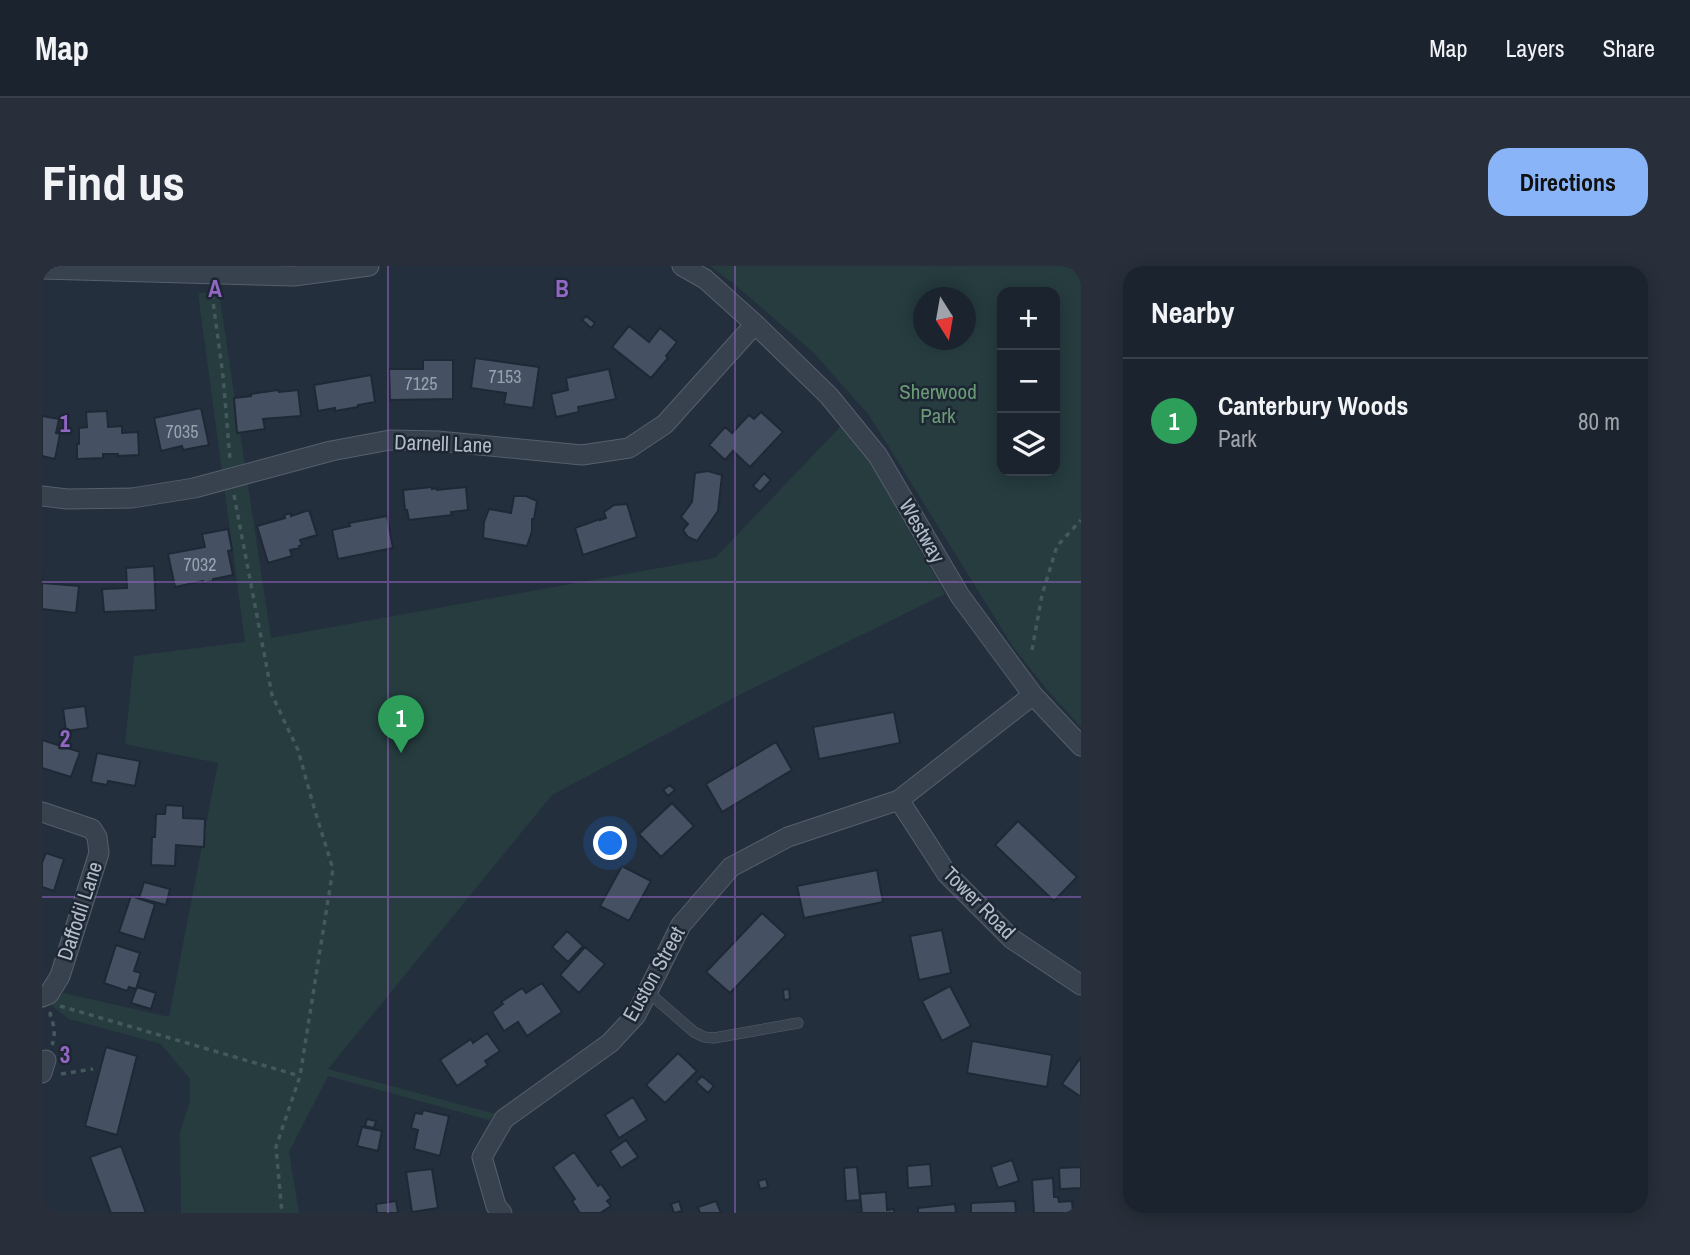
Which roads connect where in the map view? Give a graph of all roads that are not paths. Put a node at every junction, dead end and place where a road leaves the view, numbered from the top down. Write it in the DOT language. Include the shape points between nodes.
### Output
graph roads {
  1 [pos="369,266"];
  2 [pos="682,266"];
  3 [pos="42,269"];
  4 [pos="217,270"];
  5 [pos="755,324"];
  6 [pos="42,496"];
  7 [pos="1032,695"];
  8 [pos="1081,746"];
  9 [pos="899,800"];
  10 [pos="42,812"];
  11 [pos="1081,985"];
  12 [pos="648,992"];
  13 [pos="42,997"];
  14 [pos="798,1023"];
  15 [pos="502,1213"];
  1 -- 4 [label="street" via="294,276"];
  2 -- 5 [label="street, Westway" via="705,279"];
  3 -- 4 [label="street"];
  5 -- 6 [label="street, Darnell Lane" via="665,424 629,448 582,455 390,440 194,488 132,498"];
  5 -- 7 [label="street, Westway" via="829,396 878,456 960,596"];
  7 -- 8 [label="street, Westway"];
  7 -- 9 [label="street, Euston Street"];
  9 -- 11 [label="street, Tower Road" via="947,874 1013,939"];
  9 -- 12 [label="street, Euston Street" via="789,837 731,867 681,925"];
  10 -- 13 [label="street, Daffodil Lane" via="92,829 99,853 60,976"];
  12 -- 14 [label="lane" via="704,1037"];
  12 -- 15 [label="street, Euston Street" via="636,1015 610,1043 504,1119 482,1157"];
}
